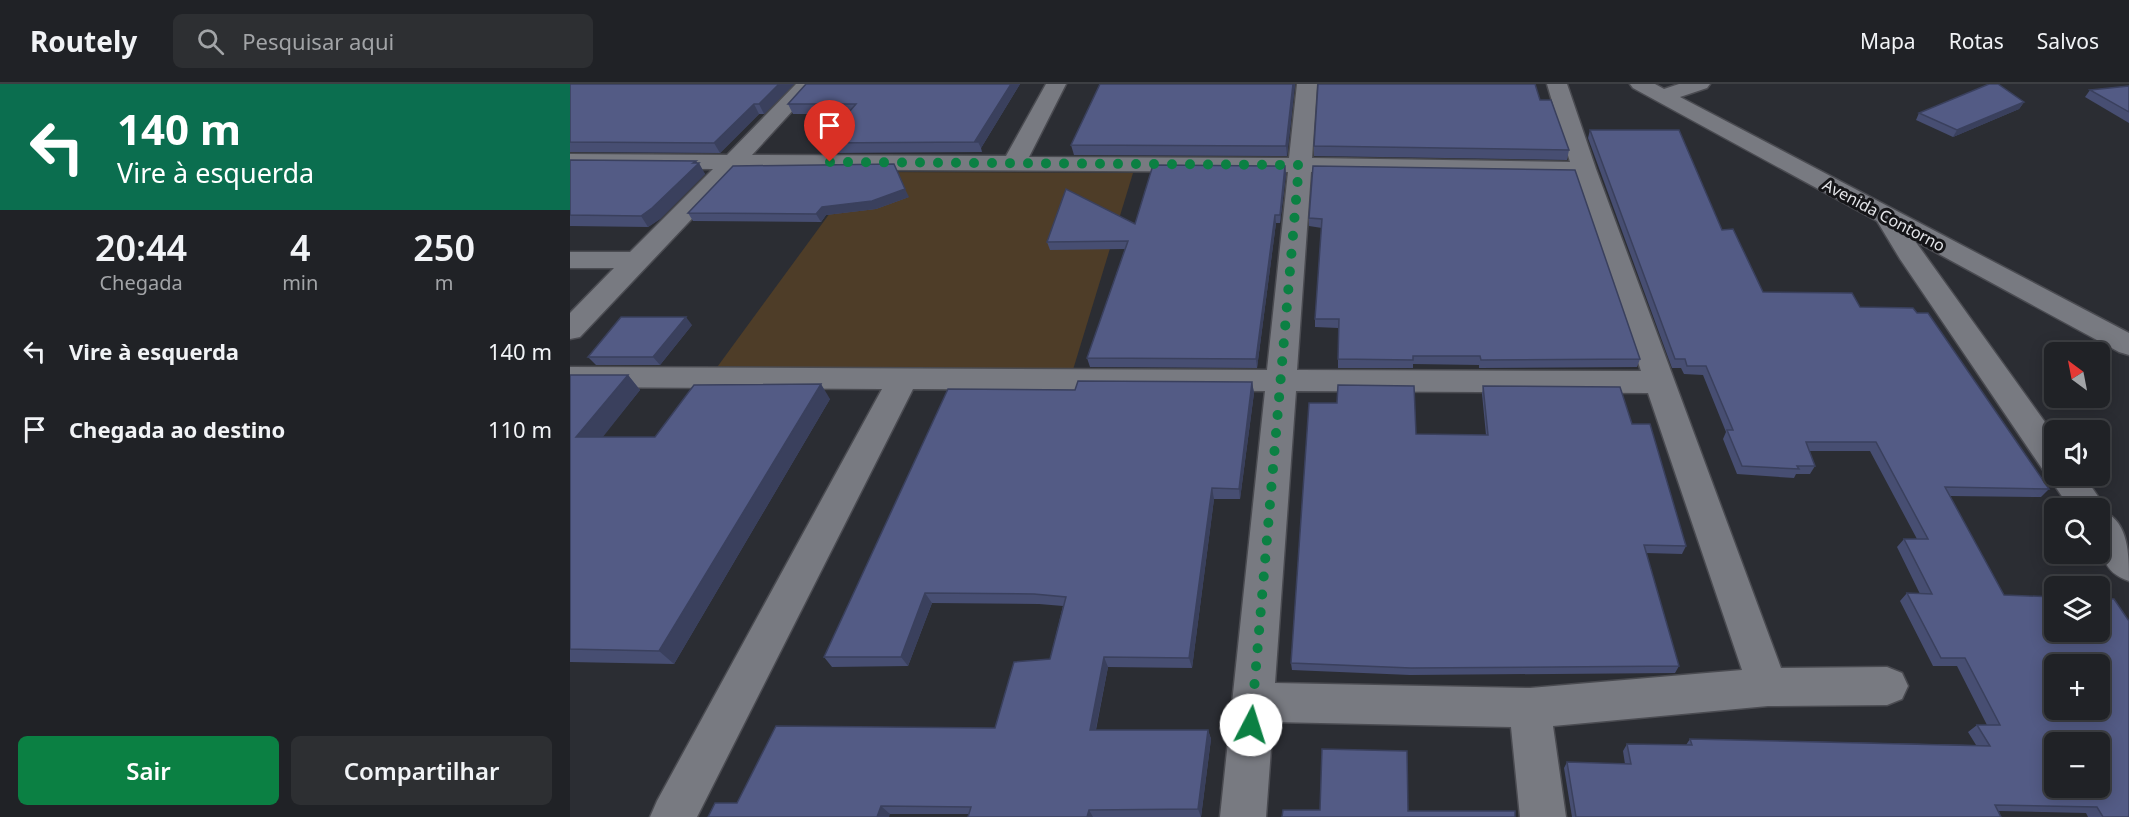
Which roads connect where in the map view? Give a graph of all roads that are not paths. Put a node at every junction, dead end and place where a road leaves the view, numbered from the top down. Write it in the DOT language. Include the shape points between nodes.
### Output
graph roads {
  1 [pos="807,84"];
  2 [pos="1056,84"];
  3 [pos="1307,84"];
  4 [pos="1557,84"];
  5 [pos="1640,84"];
  6 [pos="1700,84"];
  7 [pos="1663,96"];
  8 [pos="570,160"];
  9 [pos="736,162"];
  10 [pos="1014,163"];
  11 [pos="1299,165"];
  12 [pos="1584,169"];
  13 [pos="1886,216"];
  14 [pos="570,260"];
  15 [pos="635,260"];
  16 [pos="2116,326"];
  17 [pos="570,330"];
  18 [pos="2129,345"];
  19 [pos="570,377"];
  20 [pos="903,379"];
  21 [pos="1281,382"];
  22 [pos="1659,382"];
  23 [pos="2044,445"];
  24 [pos="2110,539"];
  25 [pos="2129,566"];
  26 [pos="1887,686"];
  27 [pos="1768,687"];
  28 [pos="1253,702"];
  29 [pos="1530,708"];
  30 [pos="673,817"];
  31 [pos="1243,817"];
  32 [pos="1543,817"];
  1 -- 9 [label="street"];
  2 -- 10 [label="street"];
  3 -- 11 [label="street"];
  4 -- 12 [label="street"];
  5 -- 7 [label="street, Avenida Contorno"];
  6 -- 7 [label="street"];
  7 -- 13 [label="street, Avenida Contorno"];
  8 -- 9 [label="street"];
  9 -- 10 [label="street"];
  9 -- 15 [label="street"];
  10 -- 11 [label="street"];
  11 -- 12 [label="street"];
  11 -- 21 [label="street"];
  12 -- 22 [label="street"];
  13 -- 16 [label="street, Avenida Contorno"];
  13 -- 23 [label="street"];
  14 -- 15 [label="street"];
  15 -- 17 [label="street"];
  16 -- 18 [label="street, Avenida Contorno"];
  19 -- 20 [label="street"];
  20 -- 21 [label="street"];
  20 -- 30 [label="street"];
  21 -- 22 [label="street"];
  21 -- 28 [label="street"];
  22 -- 27 [label="street"];
  24 -- 25 [label="street"];
  26 -- 27 [label="street"];
  27 -- 29 [label="street"];
  28 -- 29 [label="street"];
  28 -- 31 [label="street"];
  29 -- 32 [label="street"];
}
